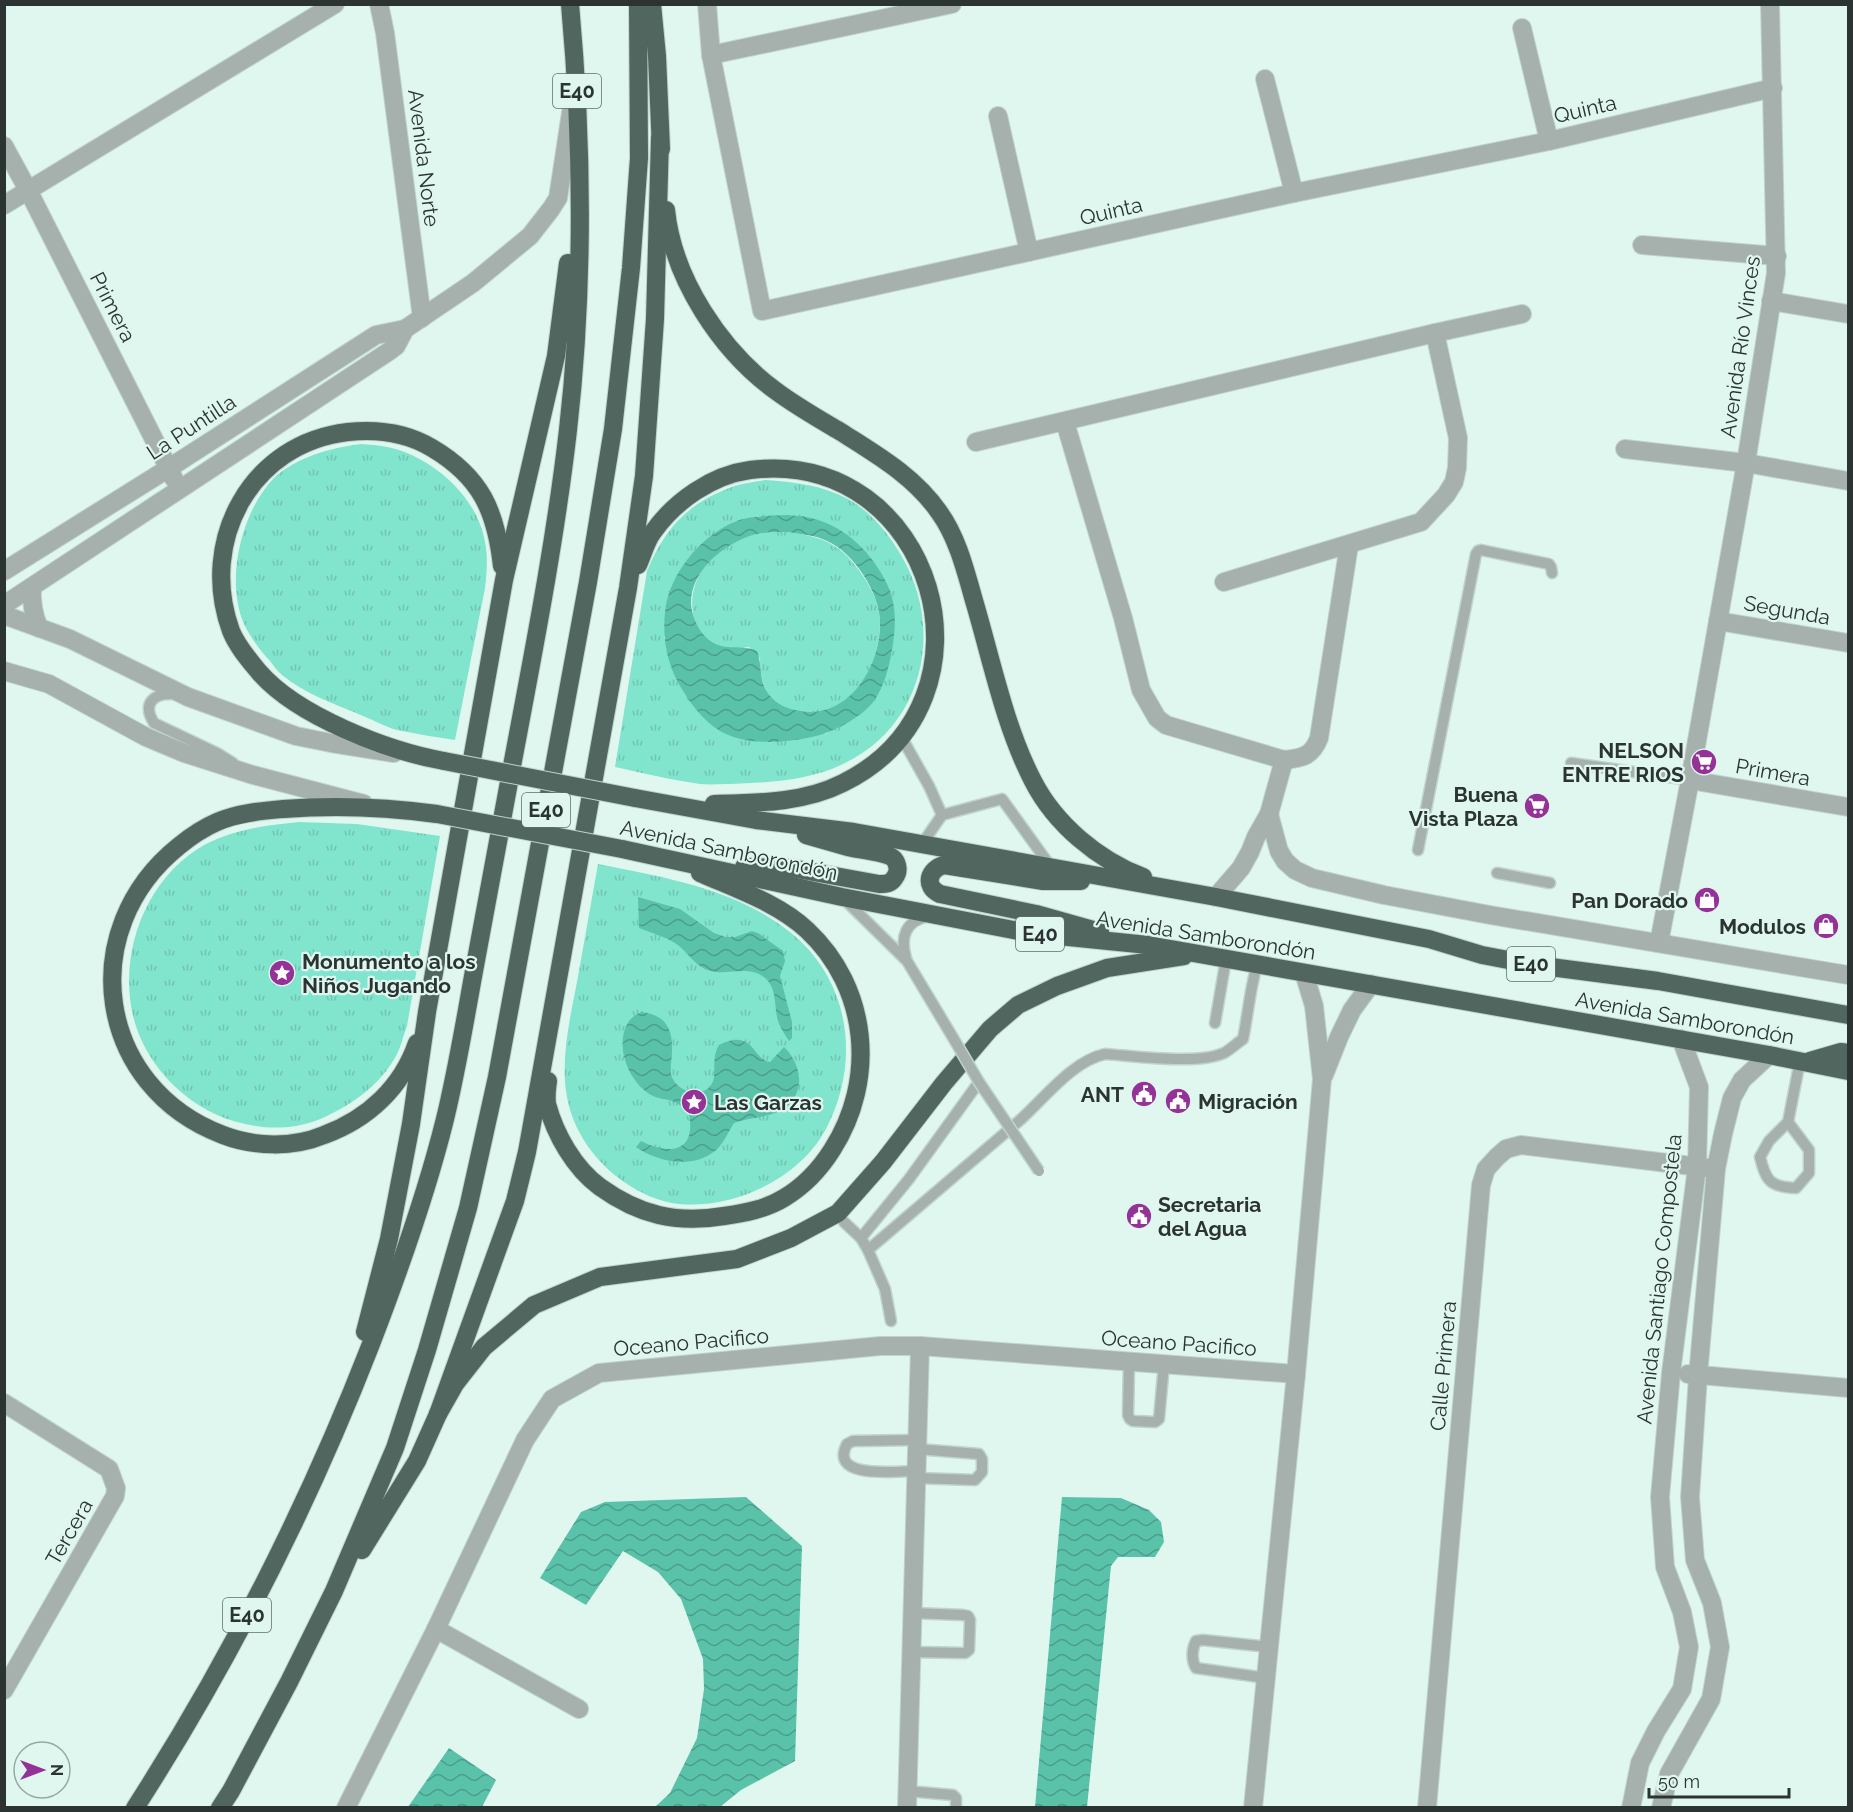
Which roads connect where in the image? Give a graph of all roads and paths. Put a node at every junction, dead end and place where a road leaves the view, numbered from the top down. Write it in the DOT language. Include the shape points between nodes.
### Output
graph roads {
  1 [pos="335,4"];
  2 [pos="379,4"];
  3 [pos="570,4"];
  4 [pos="638,4"];
  5 [pos="652,4"];
  6 [pos="707,4"];
  7 [pos="952,4"];
  8 [pos="1770,4"];
  9 [pos="1522,28"];
  10 [pos="711,56"];
  11 [pos="577,76"];
  12 [pos="1265,80"];
  13 [pos="1773,87"];
  14 [pos="998,116"];
  15 [pos="660,138"];
  16 [pos="1549,141"];
  17 [pos="4,146"];
  18 [pos="580,178"];
  19 [pos="28,190"];
  20 [pos="1294,193"];
  21 [pos="4,205"];
  22 [pos="1642,245"];
  23 [pos="1029,252"];
  24 [pos="1777,256"];
  25 [pos="1771,301"];
  26 [pos="1522,314"];
  27 [pos="1848,314"];
  28 [pos="422,318"];
  29 [pos="405,329"];
  30 [pos="1435,333"];
  31 [pos="1065,422"];
  32 [pos="976,442"];
  33 [pos="1625,449"];
  34 [pos="1746,463"];
  35 [pos="169,468"];
  36 [pos="1848,481"];
  37 [pos="180,489"];
  38 [pos="1349,544"];
  39 [pos="4,571"];
  40 [pos="1552,573"];
  41 [pos="504,580"];
  42 [pos="1224,582"];
  43 [pos="32,587"];
  44 [pos="628,588"];
  45 [pos="4,605"];
  46 [pos="4,615"];
  47 [pos="1718,621"];
  48 [pos="39,628"];
  49 [pos="1848,643"];
  50 [pos="4,671"];
  51 [pos="188,697"];
  52 [pos="902,738"];
  53 [pos="423,757"];
  54 [pos="1284,760"];
  55 [pos="1570,763"];
  56 [pos="253,775"];
  57 [pos="1690,780"];
  58 [pos="676,804"];
  59 [pos="1848,807"];
  60 [pos="380,808"];
  61 [pos="1269,814"];
  62 [pos="942,815"];
  63 [pos="756,820"];
  64 [pos="922,844"];
  65 [pos="1418,850"];
  66 [pos="665,858"];
  67 [pos="709,867"];
  68 [pos="1052,868"];
  69 [pos="1497,873"];
  70 [pos="1124,881"];
  71 [pos="1550,883"];
  72 [pos="1193,894"];
  73 [pos="843,897"];
  74 [pos="1216,897"];
  75 [pos="934,915"];
  76 [pos="1659,943"];
  77 [pos="1148,945"];
  78 [pos="1197,954"];
  79 [pos="1226,959"];
  80 [pos="907,961"];
  81 [pos="1257,964"];
  82 [pos="1304,973"];
  83 [pos="1848,975"];
  84 [pos="1371,984"];
  85 [pos="428,1012"];
  86 [pos="1848,1015"];
  87 [pos="1215,1023"];
  88 [pos="550,1024"];
  89 [pos="1681,1040"];
  90 [pos="1848,1053"];
  91 [pos="1769,1055"];
  92 [pos="1802,1062"];
  93 [pos="1848,1071"];
  94 [pos="1322,1079"];
  95 [pos="979,1082"];
  96 [pos="1788,1122"];
  97 [pos="1697,1167"];
  98 [pos="1716,1169"];
  99 [pos="1039,1171"];
  100 [pos="838,1213"];
  101 [pos="861,1238"];
  102 [pos="868,1250"];
  103 [pos="891,1322"];
  104 [pos="920,1346"];
  105 [pos="1129,1362"];
  106 [pos="1164,1364"];
  107 [pos="1671,1373"];
  108 [pos="1296,1374"];
  109 [pos="1698,1376"];
  110 [pos="1848,1388"];
  111 [pos="4,1404"];
  112 [pos="438,1414"];
  113 [pos="343,1415"];
  114 [pos="917,1444"];
  115 [pos="916,1474"];
  116 [pos="1692,1524"];
  117 [pos="1662,1526"];
  118 [pos="334,1591"];
  119 [pos="912,1613"];
  120 [pos="436,1629"];
  121 [pos="1269,1647"];
  122 [pos="911,1652"];
  123 [pos="1266,1678"];
  124 [pos="4,1690"];
  125 [pos="579,1709"];
  126 [pos="907,1799"];
  127 [pos="1632,1799"];
  128 [pos="1662,1802"];
  129 [pos="135,1808"];
  130 [pos="220,1808"];
  131 [pos="346,1808"];
  132 [pos="956,1808"];
  133 [pos="1253,1808"];
  134 [pos="1427,1808"];
  1 -- 19 [label="street"];
  2 -- 28 [label="street, Avenida Norte"];
  3 -- 11 [label="highway, E40"];
  4 -- 118 [label="highway, E40" via="639,158 614,429 497,1077 468,1208 428,1350 395,1448"];
  5 -- 15 [label="highway"];
  6 -- 10 [label="street, Quinta"];
  7 -- 10 [label="street"];
  8 -- 13 [label="street, Avenida Río Vinces"];
  9 -- 16 [label="street"];
  10 -- 23 [label="street, Quinta" via="762,311"];
  11 -- 18 [label="highway, E40"];
  11 -- 28 [label="street, La Puntilla" via="558,198 551,209 530,236 474,283"];
  12 -- 20 [label="street"];
  13 -- 16 [label="street, Quinta"];
  13 -- 24 [label="street, Avenida Río Vinces"];
  14 -- 23 [label="street"];
  15 -- 44 [label="highway" via="655,319 644,476"];
  15 -- 72 [label="highway" via="668,228 678,264 715,329 748,367 776,391 903,472 940,514 967,575 1020,754 1044,800 1079,839 1101,856 1140,876"];
  16 -- 20 [label="street, Quinta"];
  17 -- 19 [label="street, Primera"];
  18 -- 41 [label="highway" via="556,356"];
  18 -- 113 [label="highway, E40" via="577,320 569,426 553,548 464,1027 444,1121 418,1213"];
  19 -- 21 [label="street"];
  19 -- 35 [label="street, Primera"];
  20 -- 23 [label="street, Quinta"];
  22 -- 24 [label="street"];
  24 -- 25 [label="street, Avenida Río Vinces"];
  25 -- 27 [label="street"];
  25 -- 34 [label="street, Avenida Río Vinces"];
  26 -- 30 [label="street"];
  28 -- 29 [label="street, La Puntilla"];
  29 -- 35 [label="street, La Puntilla" via="376,335"];
  29 -- 37 [label="street, La Puntilla" via="388,352"];
  30 -- 31 [label="street"];
  30 -- 38 [label="street" via="1458,438 1454,482 1421,522"];
  31 -- 32 [label="street"];
  31 -- 54 [label="street" via="1141,690 1154,713 1166,725"];
  33 -- 34 [label="street"];
  34 -- 36 [label="street"];
  34 -- 47 [label="street, Avenida Río Vinces"];
  35 -- 37 [label="street, Primera"];
  35 -- 39 [label="street, La Puntilla"];
  37 -- 43 [label="street, La Puntilla"];
  38 -- 42 [label="street"];
  38 -- 54 [label="street" via="1319,738 1312,752"];
  40 -- 65 [label="lane" via="1549,564 1481,550 1476,555"];
  41 -- 53 [label="highway, Avenida Samborondón" via="499,537 491,511 478,489 444,455 403,435 360,430 298,446 261,474 237,509 224,545 221,582 232,633 246,656 281,692 320,717"];
  41 -- 85 [label="highway"];
  43 -- 45 [label="street, La Puntilla"];
  43 -- 48 [label="street" via="31,601"];
  44 -- 52 [label="highway" via="651,533 682,500 723,477 771,467 793,469 817,474 862,495 902,532 918,558 935,615 932,674"];
  44 -- 88 [label="highway"];
  46 -- 48 [label="street"];
  47 -- 49 [label="street, Segunda"];
  47 -- 57 [label="street, Avenida Río Vinces"];
  48 -- 51 [label="street" via="70,639"];
  50 -- 56 [label="street" via="49,684 146,737 184,753"];
  51 -- 53 [label="street" via="296,736"];
  51 -- 56 [label="lane" via="163,693 155,697 148,709 154,723"];
  52 -- 58 [label="highway" via="866,769 843,784 818,793 768,802"];
  52 -- 62 [label="lane"];
  53 -- 58 [label="highway, Avenida Samborondón / E40, bridge"];
  54 -- 61 [label="street"];
  55 -- 57 [label="lane"];
  56 -- 60 [label="street"];
  57 -- 59 [label="street, Primera"];
  57 -- 76 [label="street, Avenida Río Vinces"];
  58 -- 63 [label="highway, Avenida Samborondón / E40"];
  60 -- 66 [label="highway, Avenida Samborondón / E40, bridge" via="437,814"];
  60 -- 85 [label="highway, Avenida Samborondón" via="307,807 241,814 192,835 147,877 122,921 112,966 117,1020 136,1065 171,1106 208,1130 229,1138 291,1144 313,1140 354,1122 391,1091 414,1051"];
  61 -- 74 [label="street" via="1241,868"];
  61 -- 76 [label="street" via="1285,861 1312,878 1384,895"];
  62 -- 64 [label="lane"];
  62 -- 68 [label="lane" via="1002,799"];
  63 -- 64 [label="highway, Avenida Samborondón / E40"];
  63 -- 67 [label="highway" via="887,855 897,864 898,872 888,884 879,884 791,868"];
  64 -- 68 [label="highway, Avenida Samborondón / E40"];
  66 -- 67 [label="highway, Avenida Samborondón / E40"];
  66 -- 88 [label="highway" via="793,918 827,952 845,980 858,1022 860,1073 849,1118 823,1163 805,1183 762,1208 708,1219 680,1219 634,1208 594,1182 563,1143 547,1101"];
  67 -- 73 [label="highway, Avenida Samborondón / E40"];
  68 -- 70 [label="highway, Avenida Samborondón / E40"];
  69 -- 71 [label="lane"];
  70 -- 72 [label="highway, Avenida Samborondón / E40"];
  70 -- 77 [label="highway" via="1043,881 944,865 934,869 930,881 939,894 1036,914"];
  72 -- 74 [label="highway, Avenida Samborondón / E40"];
  73 -- 75 [label="highway, Avenida Samborondón / E40"];
  73 -- 80 [label="lane"];
  74 -- 86 [label="highway, Avenida Samborondón / E40" via="1429,939 1482,955"];
  75 -- 77 [label="highway, Avenida Samborondón / E40" via="1029,933"];
  75 -- 80 [label="lane" via="913,922 903,936"];
  76 -- 83 [label="street"];
  77 -- 78 [label="highway, Avenida Samborondón / E40"];
  78 -- 79 [label="highway, Avenida Samborondón / E40"];
  78 -- 100 [label="highway" via="1107,968 1018,1005 990,1029"];
  79 -- 81 [label="highway, Avenida Samborondón / E40"];
  79 -- 87 [label="lane"];
  80 -- 95 [label="lane, bridge"];
  81 -- 82 [label="highway, Avenida Samborondón / E40"];
  81 -- 102 [label="lane" via="1243,1039 1224,1053 1204,1058 1105,1054 1092,1057"];
  82 -- 84 [label="highway, Avenida Samborondón / E40"];
  82 -- 94 [label="street" via="1314,1006"];
  84 -- 89 [label="highway, Avenida Samborondón / E40"];
  84 -- 94 [label="street" via="1352,1010"];
  85 -- 113 [label="highway" via="389,1239"];
  88 -- 112 [label="highway" via="515,1200"];
  89 -- 91 [label="highway, Avenida Samborondón / E40"];
  89 -- 97 [label="street, Avenida Santiago Compostela" via="1699,1087"];
  90 -- 92 [label="highway"];
  91 -- 92 [label="highway, Avenida Samborondón / E40"];
  91 -- 98 [label="street, Avenida Santiago Compostela" via="1742,1080 1732,1098"];
  92 -- 93 [label="highway, Avenida Samborondón / E40"];
  92 -- 96 [label="lane"];
  94 -- 108 [label="street"];
  95 -- 99 [label="lane, bridge"];
  95 -- 101 [label="lane"];
  96 -- 96 [label="lane" via="1760,1157 1765,1176 1780,1187 1796,1188 1809,1173 1809,1150"];
  97 -- 98 [label="street, Calle Primera"];
  97 -- 107 [label="street, Avenida Santiago Compostela"];
  97 -- 134 [label="street, Calle Primera" via="1521,1145 1506,1149 1486,1169 1481,1185"];
  98 -- 109 [label="street, Avenida Santiago Compostela"];
  100 -- 101 [label="lane"];
  100 -- 112 [label="highway" via="791,1238 737,1259 600,1277 534,1305 484,1347"];
  101 -- 102 [label="lane"];
  102 -- 103 [label="lane" via="885,1289"];
  104 -- 105 [label="street, Oceano Pacifico"];
  104 -- 114 [label="street"];
  104 -- 120 [label="street, Oceano Pacifico" via="880,1346 599,1373 552,1400 525,1440"];
  105 -- 106 [label="street, Oceano Pacifico"];
  105 -- 106 [label="lane" via="1128,1415 1133,1421 1159,1419"];
  106 -- 108 [label="street, Oceano Pacifico"];
  107 -- 109 [label="street"];
  107 -- 117 [label="street, Avenida Santiago Compostela" via="1660,1497"];
  108 -- 121 [label="street"];
  109 -- 110 [label="street"];
  109 -- 116 [label="street, Avenida Santiago Compostela" via="1690,1497"];
  111 -- 124 [label="street, Tercera" via="109,1469 116,1488 115,1496"];
  112 -- 118 [label="highway" via="417,1461"];
  113 -- 129 [label="highway, E40" via="297,1517 215,1677"];
  114 -- 115 [label="street"];
  114 -- 115 [label="lane" via="979,1454 982,1472 975,1480"];
  114 -- 115 [label="lane" via="853,1442 843,1451 849,1467"];
  115 -- 119 [label="street"];
  116 -- 117 [label="street"];
  116 -- 128 [label="street, Avenida Santiago Compostela" via="1695,1560 1712,1604 1720,1647 1712,1700 1668,1774"];
  117 -- 127 [label="street, Avenida Santiago Compostela" via="1665,1567 1682,1612 1689,1647 1682,1689 1640,1763"];
  118 -- 130 [label="highway, E40"];
  119 -- 122 [label="street"];
  119 -- 122 [label="lane" via="963,1615 970,1620 969,1650 964,1653"];
  120 -- 125 [label="street"];
  120 -- 131 [label="street, Oceano Pacifico"];
  121 -- 123 [label="street"];
  121 -- 123 [label="lane" via="1203,1640 1196,1641 1194,1646 1196,1668"];
  122 -- 126 [label="street"];
  123 -- 133 [label="street"];
  126 -- 132 [label="lane" via="953,1795"];
  127 -- 128 [label="street, Avenida Santiago Compostela"];
}
